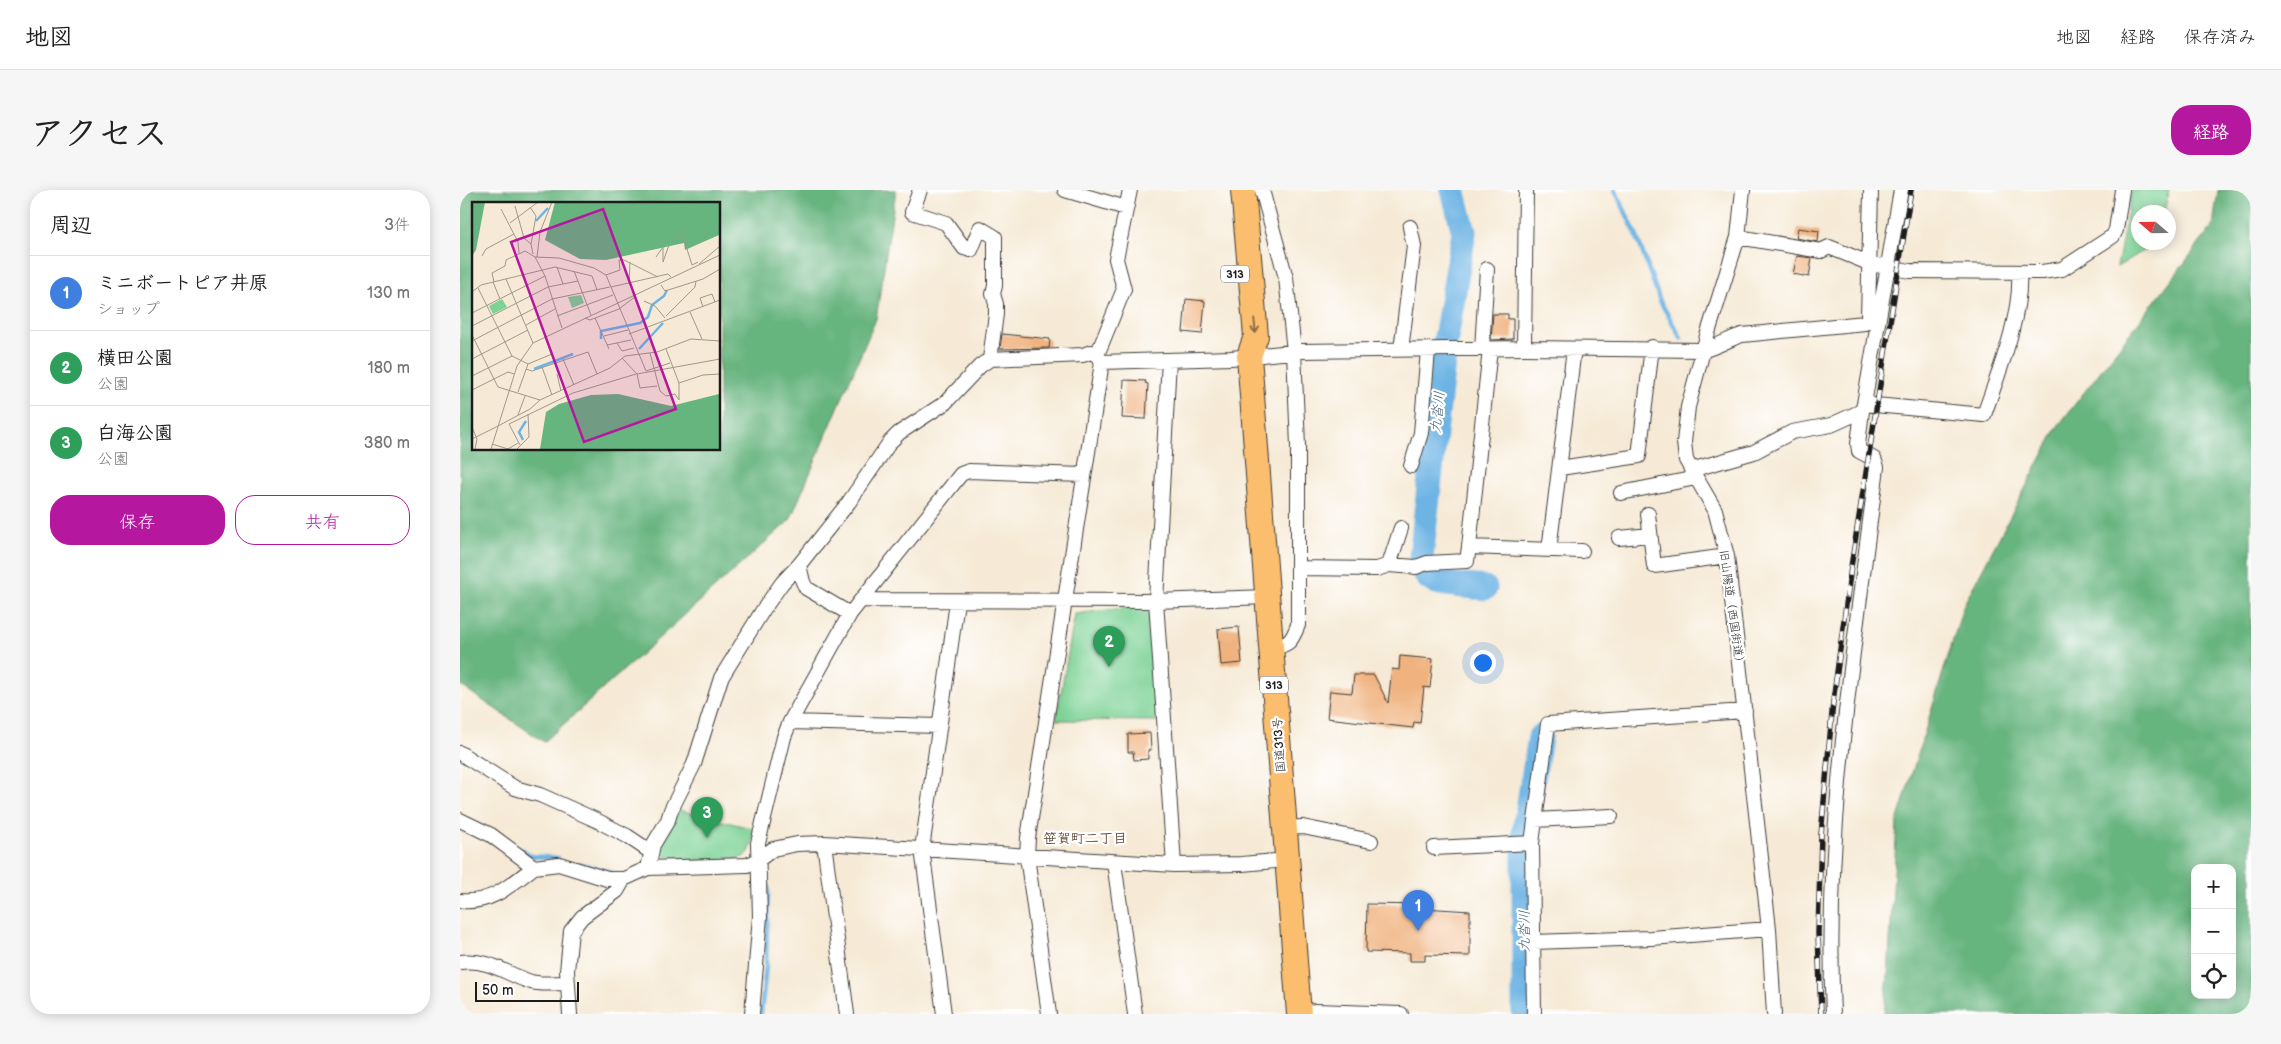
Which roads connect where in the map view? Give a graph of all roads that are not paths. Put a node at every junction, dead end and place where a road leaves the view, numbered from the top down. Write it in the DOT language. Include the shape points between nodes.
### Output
graph roads {
  1 [pos="920,190"];
  2 [pos="1065,190"];
  3 [pos="1130,190"];
  4 [pos="1228,190"];
  5 [pos="1243,190"];
  6 [pos="1262,190"];
  7 [pos="1526,190"];
  8 [pos="1743,190"];
  9 [pos="1871,190"];
  10 [pos="1901,190"];
  11 [pos="2122,190"];
  12 [pos="1126,208"];
  13 [pos="1410,227"];
  14 [pos="1738,237"];
  15 [pos="1871,264"];
  16 [pos="1888,267"];
  17 [pos="1487,269"];
  18 [pos="2019,274"];
  19 [pos="1524,348"];
  20 [pos="1652,348"];
  21 [pos="1440,349"];
  22 [pos="1486,349"];
  23 [pos="1574,349"];
  24 [pos="1400,350"];
  25 [pos="1703,350"];
  26 [pos="1294,352"];
  27 [pos="1249,356"];
  28 [pos="1099,358"];
  29 [pos="990,359"];
  30 [pos="1169,360"];
  31 [pos="1863,408"];
  32 [pos="1411,466"];
  33 [pos="1560,468"];
  34 [pos="1694,474"];
  35 [pos="1083,475"];
  36 [pos="1621,493"];
  37 [pos="1648,514"];
  38 [pos="1401,528"];
  39 [pos="1650,535"];
  40 [pos="1619,538"];
  41 [pos="1469,547"];
  42 [pos="1549,550"];
  43 [pos="1582,550"];
  44 [pos="1727,556"];
  45 [pos="799,565"];
  46 [pos="1389,565"];
  47 [pos="1299,568"];
  48 [pos="1267,597"];
  49 [pos="861,600"];
  50 [pos="1065,601"];
  51 [pos="1156,601"];
  52 [pos="957,602"];
  53 [pos="850,614"];
  54 [pos="1271,648"];
  55 [pos="1745,711"];
  56 [pos="790,722"];
  57 [pos="939,726"];
  58 [pos="460,753"];
  59 [pos="1611,816"];
  60 [pos="460,820"];
  61 [pos="1535,820"];
  62 [pos="1284,828"];
  63 [pos="1371,841"];
  64 [pos="824,843"];
  65 [pos="1532,843"];
  66 [pos="1434,848"];
  67 [pos="922,849"];
  68 [pos="651,852"];
  69 [pos="1027,856"];
  70 [pos="1287,860"];
  71 [pos="757,861"];
  72 [pos="1114,862"];
  73 [pos="1174,865"];
  74 [pos="534,867"];
  75 [pos="648,868"];
  76 [pos="624,879"];
  77 [pos="460,900"];
  78 [pos="1769,929"];
  79 [pos="1534,942"];
  80 [pos="460,962"];
  81 [pos="567,983"];
  82 [pos="1299,1013"];
  83 [pos="570,1014"];
  84 [pos="752,1014"];
  85 [pos="847,1014"];
  86 [pos="944,1014"];
  87 [pos="1049,1014"];
  88 [pos="1135,1014"];
  89 [pos="1401,1014"];
  90 [pos="1534,1014"];
  91 [pos="1774,1014"];
  92 [pos="1833,1014"];
  1 -- 29 [label="street" via="912,212 946,222 964,248 970,250 980,228 995,237 993,294 996,314"];
  2 -- 12 [label="street"];
  3 -- 12 [label="street"];
  4 -- 27 [label="highway, 国道313号 / 313" via="1240,341"];
  5 -- 27 [label="highway, 国道313号 / 313, one-way" via="1256,336"];
  6 -- 26 [label="street" via="1286,278"];
  7 -- 19 [label="street"];
  8 -- 14 [label="street, 旧山陽道（西国街道）"];
  9 -- 15 [label="street"];
  10 -- 16 [label="street"];
  11 -- 18 [label="street" via="2116,230 2108,240 2062,269"];
  12 -- 28 [label="street" via="1116,259 1124,289"];
  13 -- 24 [label="street" via="1414,246"];
  14 -- 15 [label="street" via="1821,251 1834,248"];
  14 -- 25 [label="street, 旧山陽道（西国街道）"];
  15 -- 16 [label="street"];
  15 -- 25 [label="street" via="1868,319 1865,323 1742,335 1716,348"];
  16 -- 18 [label="street" via="1932,272"];
  16 -- 31 [label="street"];
  17 -- 22 [label="street"];
  18 -- 31 [label="street" via="2015,314 1984,414"];
  19 -- 22 [label="street"];
  19 -- 23 [label="street"];
  20 -- 23 [label="street"];
  20 -- 25 [label="street"];
  20 -- 33 [label="street" via="1639,456"];
  21 -- 22 [label="street"];
  21 -- 24 [label="street"];
  21 -- 32 [label="street"];
  22 -- 41 [label="street"];
  23 -- 33 [label="street"];
  24 -- 26 [label="street"];
  25 -- 34 [label="street, 旧山陽道（西国街道）" via="1685,425 1685,452"];
  26 -- 27 [label="street"];
  26 -- 47 [label="street"];
  27 -- 30 [label="street"];
  27 -- 48 [label="highway, 国道313号 / 313"];
  28 -- 29 [label="street" via="1091,352"];
  28 -- 30 [label="street"];
  28 -- 35 [label="street"];
  29 -- 45 [label="street" via="945,403 899,433"];
  30 -- 51 [label="street"];
  31 -- 34 [label="street" via="1831,425 1792,432 1754,452"];
  31 -- 92 [label="street" via="1859,451 1874,459 1877,467 1836,801 1831,885"];
  33 -- 42 [label="street"];
  34 -- 36 [label="street"];
  34 -- 44 [label="street, 旧山陽道（西国街道）" via="1715,510"];
  35 -- 49 [label="street" via="970,471 961,474"];
  35 -- 50 [label="street"];
  37 -- 39 [label="street"];
  38 -- 46 [label="street"];
  39 -- 40 [label="street"];
  39 -- 44 [label="street" via="1654,566"];
  41 -- 42 [label="street"];
  41 -- 46 [label="street" via="1468,561"];
  42 -- 43 [label="street"];
  44 -- 55 [label="street, 旧山陽道（西国街道）"];
  45 -- 53 [label="street" via="806,588"];
  45 -- 68 [label="street" via="782,582 721,678 694,764"];
  46 -- 47 [label="street" via="1377,569"];
  47 -- 54 [label="street" via="1298,625 1291,641"];
  48 -- 51 [label="street"];
  48 -- 54 [label="highway, 国道313号 / 313"];
  49 -- 52 [label="street"];
  49 -- 53 [label="street"];
  50 -- 51 [label="street"];
  50 -- 52 [label="street"];
  50 -- 69 [label="street"];
  51 -- 73 [label="street"];
  52 -- 57 [label="street"];
  53 -- 56 [label="street"];
  54 -- 62 [label="highway, 国道313号 / 313"];
  55 -- 61 [label="street" via="1548,724"];
  55 -- 78 [label="street, 旧山陽道（西国街道）"];
  56 -- 57 [label="street"];
  56 -- 71 [label="street" via="760,833"];
  57 -- 67 [label="street"];
  58 -- 68 [label="street" via="515,788 540,795 596,820"];
  59 -- 61 [label="street"];
  60 -- 74 [label="street" via="491,835"];
  61 -- 65 [label="street"];
  62 -- 63 [label="street" via="1304,827"];
  62 -- 70 [label="highway, 国道313号 / 313"];
  64 -- 67 [label="street"];
  64 -- 71 [label="street" via="773,849"];
  64 -- 85 [label="street"];
  65 -- 66 [label="street"];
  65 -- 79 [label="street"];
  67 -- 69 [label="street"];
  67 -- 86 [label="street"];
  68 -- 75 [label="street"];
  69 -- 72 [label="street"];
  69 -- 87 [label="street"];
  70 -- 73 [label="street"];
  70 -- 82 [label="highway, 国道313号 / 313"];
  71 -- 75 [label="street" via="736,867"];
  71 -- 84 [label="street" via="760,916"];
  72 -- 73 [label="street"];
  72 -- 88 [label="street"];
  74 -- 76 [label="street" via="558,864 607,879"];
  74 -- 77 [label="street" via="490,898"];
  75 -- 76 [label="street"];
  76 -- 81 [label="street" via="617,891 582,917 571,931"];
  78 -- 79 [label="street"];
  78 -- 91 [label="street, 旧山陽道（西国街道）"];
  79 -- 90 [label="street"];
  80 -- 81 [label="street" via="476,960 490,964 533,983"];
  81 -- 83 [label="street"];
  82 -- 89 [label="street"];
}
